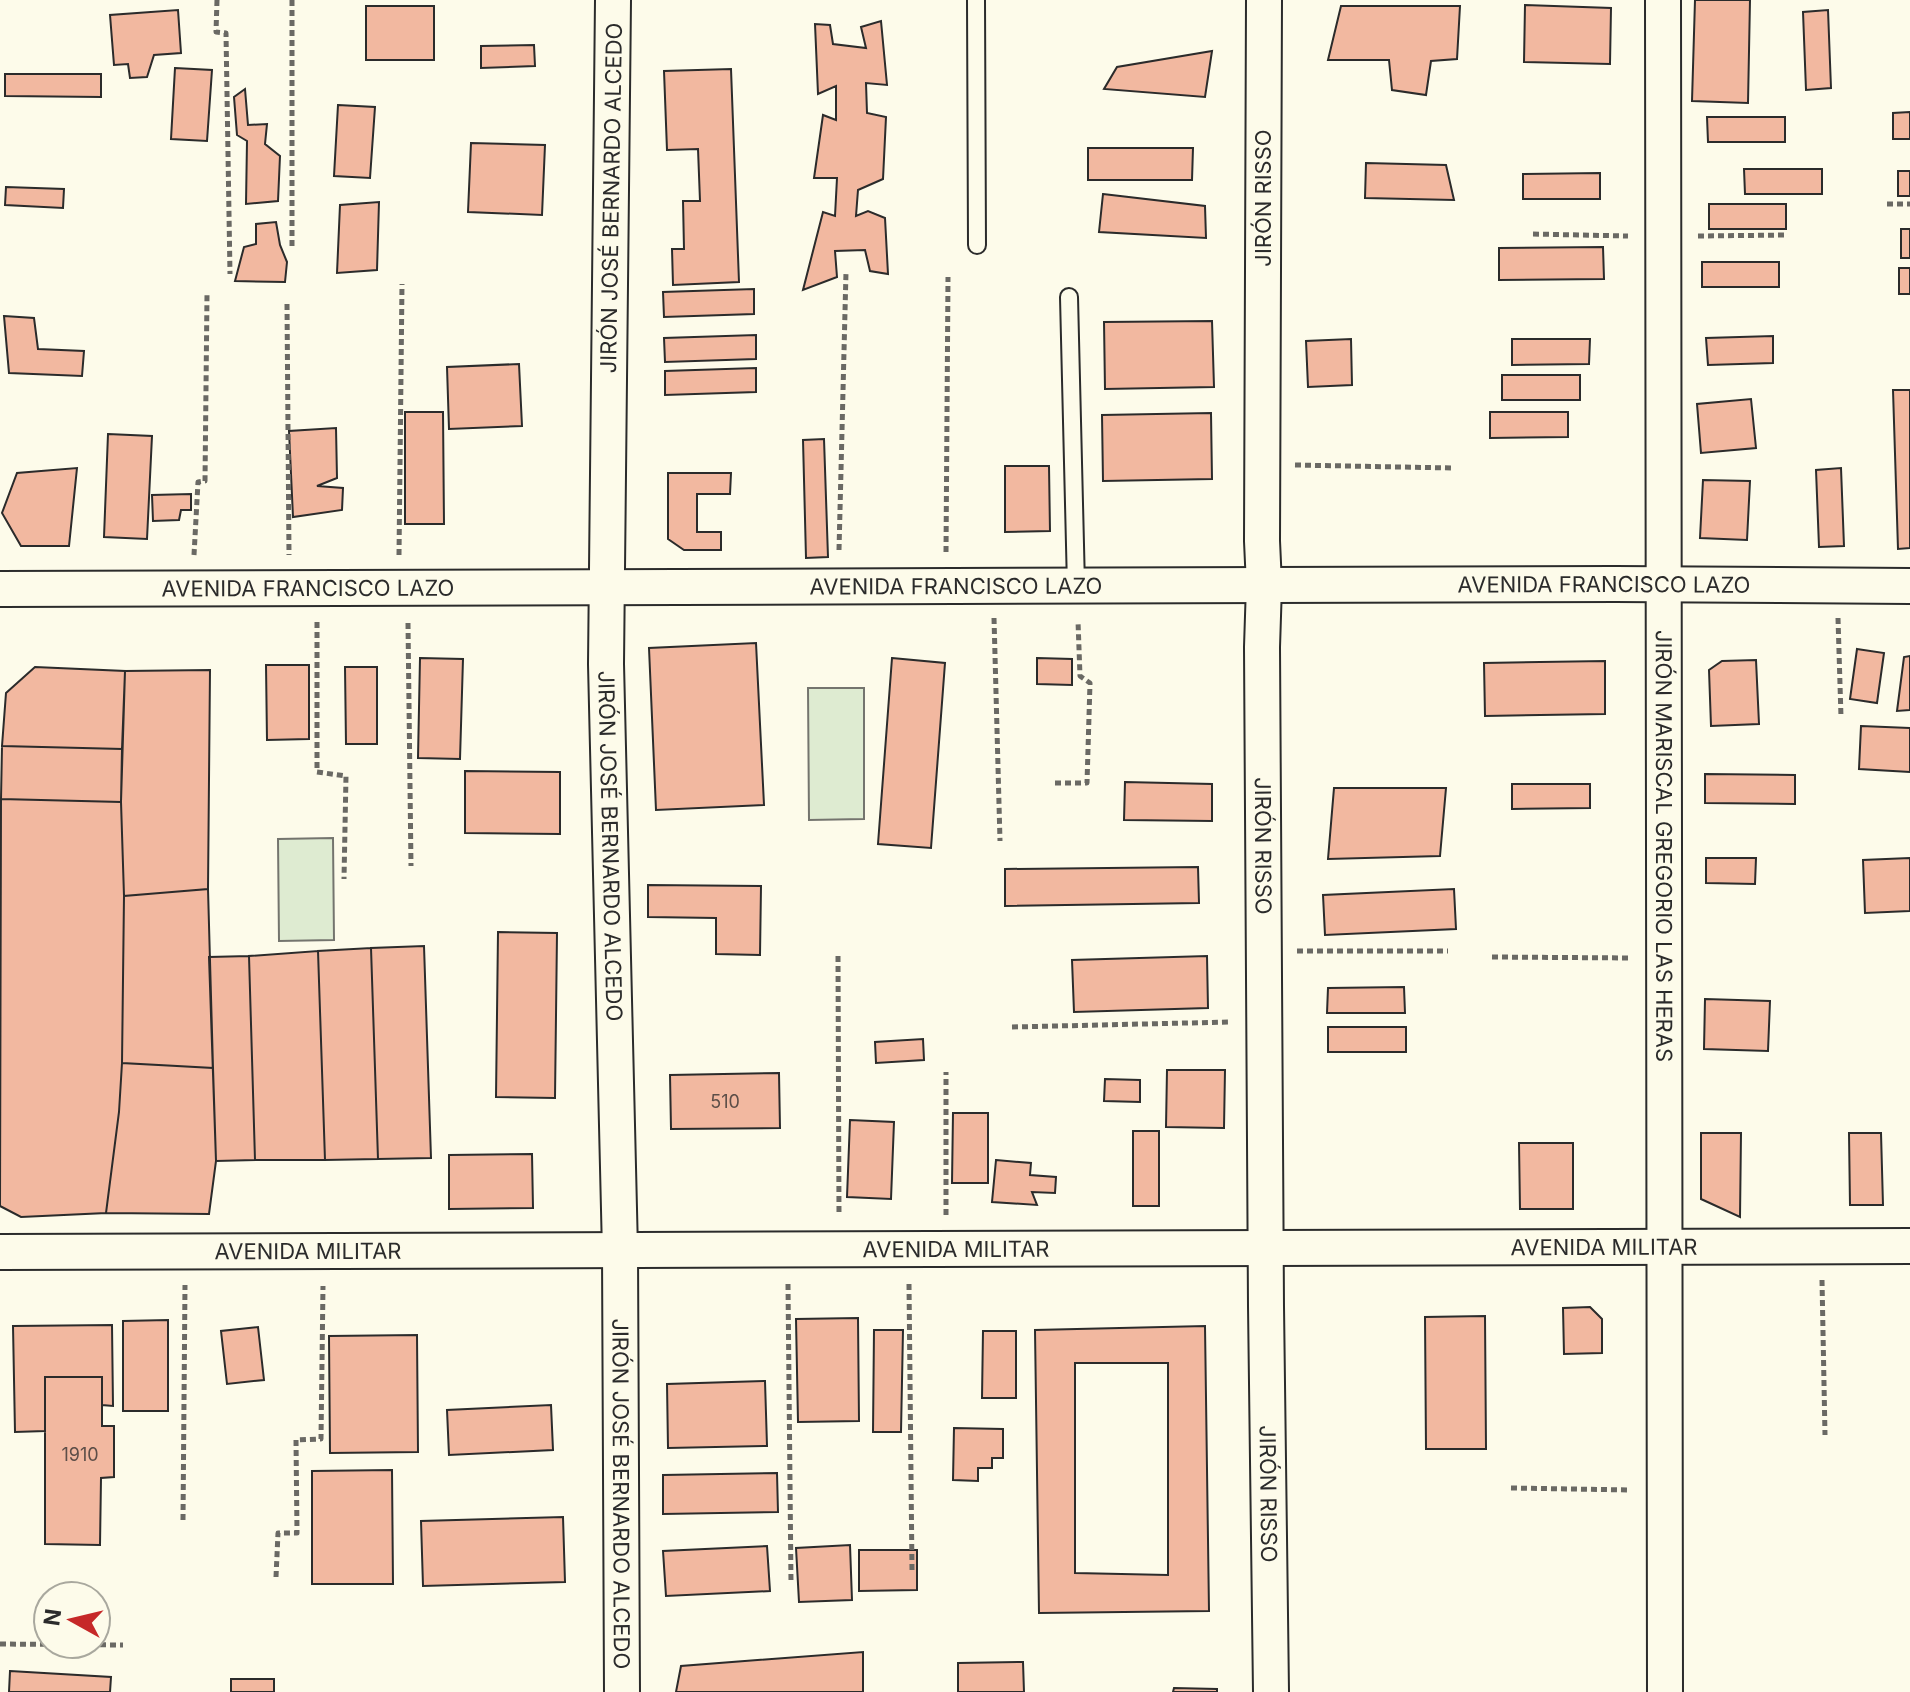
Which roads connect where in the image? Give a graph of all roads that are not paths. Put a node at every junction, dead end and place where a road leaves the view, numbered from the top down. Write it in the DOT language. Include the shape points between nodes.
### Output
graph roads {
  1 [pos="613,0"];
  2 [pos="976,0"];
  3 [pos="1264,0"];
  4 [pos="1663,0"];
  5 [pos="977,245"];
  6 [pos="1069,297"];
  7 [pos="1663,584"];
  8 [pos="1264,585"];
  9 [pos="1076,586"];
  10 [pos="1910,586"];
  11 [pos="607,587"];
  12 [pos="0,589"];
  13 [pos="1665,1246"];
  14 [pos="1910,1246"];
  15 [pos="1265,1248"];
  16 [pos="620,1251"];
  17 [pos="0,1252"];
  18 [pos="622,1692"];
  19 [pos="1271,1692"];
  20 [pos="1665,1692"];
  1 -- 11 [label="street, JIRÓN JOSÉ BERNARDO ALCEDO"];
  2 -- 5 [label="lane"];
  3 -- 8 [label="street, JIRÓN RISSO"];
  4 -- 7 [label="street, JIRÓN MARISCAL GREGORIO LAS HERAS"];
  6 -- 9 [label="lane"];
  7 -- 8 [label="street, AVENIDA FRANCISCO LAZO"];
  7 -- 10 [label="street, AVENIDA FRANCISCO LAZO"];
  7 -- 13 [label="street, JIRÓN MARISCAL GREGORIO LAS HERAS"];
  8 -- 9 [label="street, AVENIDA FRANCISCO LAZO"];
  8 -- 15 [label="street, JIRÓN RISSO"];
  9 -- 11 [label="street, AVENIDA FRANCISCO LAZO"];
  11 -- 12 [label="street, AVENIDA FRANCISCO LAZO"];
  11 -- 16 [label="street, JIRÓN JOSÉ BERNARDO ALCEDO"];
  13 -- 14 [label="street, AVENIDA MILITAR"];
  13 -- 15 [label="street, AVENIDA MILITAR"];
  13 -- 20 [label="street, JIRÓN MARISCAL GREGORIO LAS HERAS"];
  15 -- 16 [label="street, AVENIDA MILITAR"];
  15 -- 19 [label="street, JIRÓN RISSO"];
  16 -- 17 [label="street, AVENIDA MILITAR"];
  16 -- 18 [label="street, JIRÓN JOSÉ BERNARDO ALCEDO"];
}
